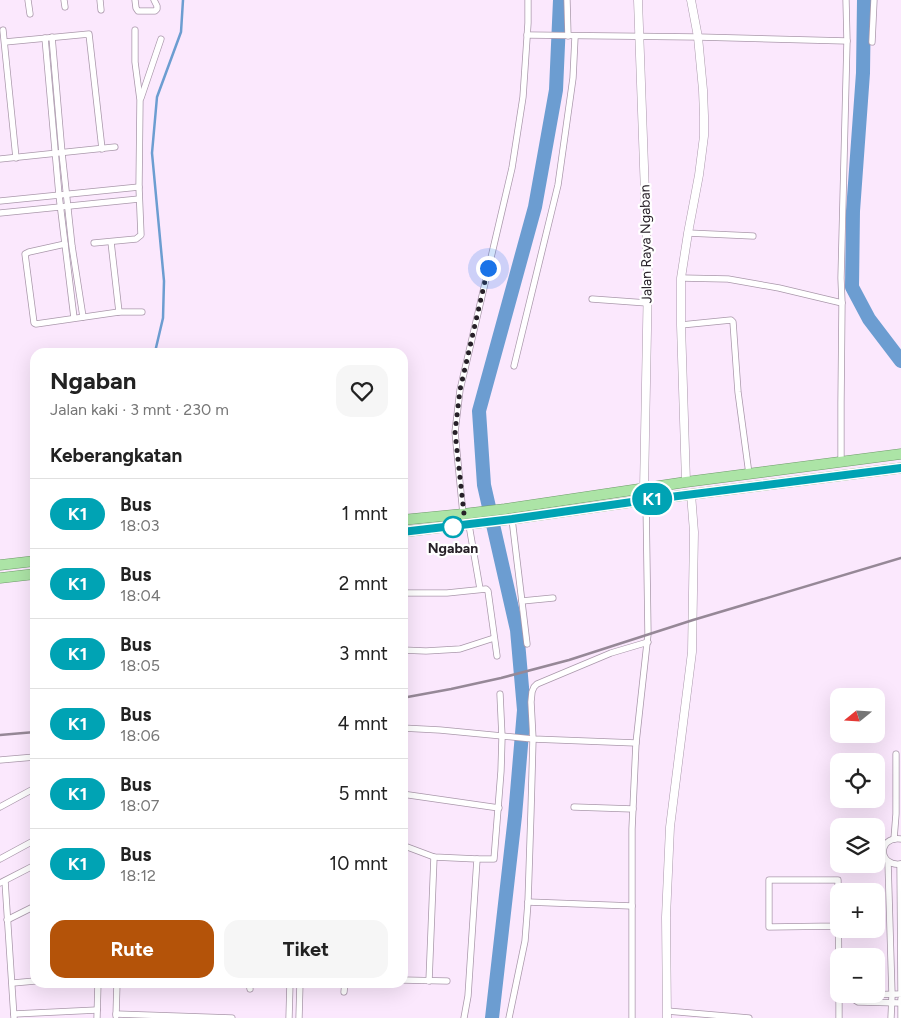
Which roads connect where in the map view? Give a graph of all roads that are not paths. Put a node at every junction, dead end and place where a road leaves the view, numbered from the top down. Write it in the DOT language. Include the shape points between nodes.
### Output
graph roads {
  1 [pos="28,0"];
  2 [pos="100,0"];
  3 [pos="135,0"];
  4 [pos="154,0"];
  5 [pos="528,0"];
  6 [pos="567,0"];
  7 [pos="638,0"];
  8 [pos="691,0"];
  9 [pos="846,0"];
  10 [pos="874,0"];
  11 [pos="101,10"];
  12 [pos="30,14"];
  13 [pos="3,30"];
  14 [pos="135,30"];
  15 [pos="527,35"];
  16 [pos="566,36"];
  17 [pos="52,37"];
  18 [pos="576,37"];
  19 [pos="639,37"];
  20 [pos="698,37"];
  21 [pos="45,38"];
  22 [pos="160,39"];
  23 [pos="5,42"];
  24 [pos="847,42"];
  25 [pos="872,42"];
  26 [pos="140,100"];
  27 [pos="115,147"];
  28 [pos="102,149"];
  29 [pos="62,153"];
  30 [pos="55,154"];
  31 [pos="16,158"];
  32 [pos="0,159"];
  33 [pos="138,187"];
  34 [pos="67,194"];
  35 [pos="59,195"];
  36 [pos="139,199"];
  37 [pos="0,201"];
  38 [pos="68,205"];
  39 [pos="60,206"];
  40 [pos="0,213"];
  41 [pos="688,233"];
  42 [pos="753,236"];
  43 [pos="111,242"];
  44 [pos="94,243"];
  45 [pos="65,244"];
  46 [pos="681,278"];
  47 [pos="592,299"];
  48 [pos="647,303"];
  49 [pos="842,303"];
  50 [pos="119,312"];
  51 [pos="142,312"];
  52 [pos="83,317"];
  53 [pos="74,318"];
  54 [pos="681,325"];
  55 [pos="514,366"];
  56 [pos="901,454"];
  57 [pos="841,462"];
  58 [pos="809,466"];
  59 [pos="901,468"];
  60 [pos="749,474"];
  61 [pos="812,479"];
  62 [pos="686,482"];
  63 [pos="644,488"];
  64 [pos="691,494"];
  65 [pos="646,500"];
  66 [pos="466,514"];
  67 [pos="507,516"];
  68 [pos="408,519"];
  69 [pos="470,524"];
  70 [pos="408,531"];
  71 [pos="30,562"];
  72 [pos="0,565"];
  73 [pos="30,575"];
  74 [pos="0,578"];
  75 [pos="480,589"];
  76 [pos="408,594"];
  77 [pos="553,598"];
  78 [pos="522,601"];
  79 [pos="494,638"];
  80 [pos="648,642"];
  81 [pos="527,644"];
  82 [pos="408,650"];
  83 [pos="497,656"];
  84 [pos="500,694"];
  85 [pos="408,728"];
  86 [pos="504,737"];
  87 [pos="533,739"];
  88 [pos="636,743"];
  89 [pos="896,754"];
  90 [pos="30,757"];
  91 [pos="0,760"];
  92 [pos="30,791"];
  93 [pos="408,795"];
  94 [pos="1,806"];
  95 [pos="574,807"];
  96 [pos="498,808"];
  97 [pos="633,809"];
  98 [pos="898,839"];
  99 [pos="30,843"];
  100 [pos="408,847"];
  101 [pos="434,857"];
  102 [pos="0,859"];
  103 [pos="477,859"];
  104 [pos="888,862"];
  105 [pos="901,864"];
  106 [pos="30,868"];
  107 [pos="2,882"];
  108 [pos="528,902"];
  109 [pos="632,906"];
  110 [pos="30,908"];
  111 [pos="7,920"];
  112 [pos="890,922"];
  113 [pos="901,922"];
  114 [pos="838,926"];
  115 [pos="408,980"];
  116 [pos="429,981"];
  117 [pos="30,982"];
  118 [pos="447,982"];
  119 [pos="13,983"];
  120 [pos="98,988"];
  121 [pos="117,988"];
  122 [pos="290,988"];
  123 [pos="300,988"];
  124 [pos="344,988"];
  125 [pos="344,992"];
  126 [pos="901,993"];
  127 [pos="885,995"];
  128 [pos="892,995"];
  129 [pos="839,1003"];
  130 [pos="874,1003"];
  131 [pos="901,1003"];
  132 [pos="891,1004"];
  133 [pos="97,1010"];
  134 [pos="666,1014"];
  135 [pos="14,1016"];
  136 [pos="116,1016"];
  137 [pos="97,1018"];
  138 [pos="232,1018"];
  139 [pos="289,1018"];
  140 [pos="299,1018"];
  141 [pos="464,1018"];
  142 [pos="509,1018"];
  143 [pos="632,1018"];
  144 [pos="749,1018"];
  145 [pos="839,1018"];
  146 [pos="891,1018"];
  147 [pos="901,1018"];
  1 -- 12 [label="street"];
  2 -- 11 [label="street"];
  3 -- 4 [label="street" via="136,8 141,12 155,11"];
  5 -- 15 [label="street"];
  6 -- 16 [label="street"];
  7 -- 19 [label="street, Jalan Raya Ngaban"];
  8 -- 20 [label="street"];
  9 -- 24 [label="street"];
  10 -- 25 [label="street"];
  13 -- 23 [label="street"];
  14 -- 26 [label="street"];
  15 -- 16 [label="street"];
  15 -- 66 [label="street" via="523,98 512,168 460,390 455,432"];
  16 -- 18 [label="street"];
  17 -- 21 [label="street"];
  17 -- 28 [label="street" via="89,34"];
  17 -- 29 [label="street"];
  18 -- 19 [label="street"];
  18 -- 55 [label="street" via="558,185"];
  19 -- 20 [label="street"];
  19 -- 48 [label="street, Jalan Raya Ngaban"];
  20 -- 24 [label="street"];
  20 -- 41 [label="street" via="704,136"];
  21 -- 23 [label="street"];
  21 -- 30 [label="street"];
  22 -- 26 [label="street"];
  23 -- 31 [label="street"];
  24 -- 49 [label="street"];
  26 -- 33 [label="street"];
  27 -- 28 [label="street"];
  28 -- 29 [label="street"];
  29 -- 30 [label="street"];
  29 -- 34 [label="street"];
  30 -- 31 [label="street"];
  30 -- 35 [label="street"];
  31 -- 32 [label="street"];
  33 -- 34 [label="street"];
  33 -- 36 [label="street"];
  34 -- 35 [label="street"];
  34 -- 38 [label="street"];
  35 -- 37 [label="street"];
  35 -- 39 [label="street"];
  36 -- 38 [label="street"];
  36 -- 43 [label="street" via="141,235 136,239"];
  38 -- 39 [label="street"];
  38 -- 52 [label="street"];
  39 -- 40 [label="street"];
  39 -- 45 [label="street"];
  41 -- 42 [label="street"];
  41 -- 46 [label="street"];
  43 -- 44 [label="street"];
  43 -- 50 [label="street"];
  45 -- 53 [label="street"];
  45 -- 53 [label="street" via="27,252 25,256 34,323"];
  46 -- 49 [label="street" via="728,279"];
  46 -- 54 [label="street"];
  47 -- 48 [label="street"];
  48 -- 63 [label="street, Jalan Raya Ngaban"];
  49 -- 57 [label="street"];
  50 -- 51 [label="street"];
  50 -- 52 [label="street"];
  52 -- 53 [label="street"];
  54 -- 60 [label="street" via="733,322"];
  54 -- 62 [label="street"];
  56 -- 57 [label="highway"];
  57 -- 58 [label="highway"];
  58 -- 60 [label="highway"];
  58 -- 61 [label="highway"];
  59 -- 61 [label="highway"];
  60 -- 62 [label="highway"];
  61 -- 64 [label="highway"];
  62 -- 63 [label="highway"];
  63 -- 67 [label="highway"];
  64 -- 65 [label="highway"];
  64 -- 134 [label="street" via="694,532 692,652 670,827"];
  65 -- 67 [label="highway"];
  65 -- 80 [label="street"];
  66 -- 67 [label="highway"];
  66 -- 68 [label="highway"];
  67 -- 69 [label="highway"];
  67 -- 78 [label="street"];
  69 -- 70 [label="highway"];
  69 -- 75 [label="street"];
  71 -- 72 [label="highway"];
  73 -- 74 [label="highway"];
  75 -- 76 [label="street"];
  75 -- 79 [label="street" via="488,591"];
  77 -- 78 [label="street"];
  78 -- 81 [label="street"];
  79 -- 82 [label="street" via="460,649"];
  79 -- 83 [label="street"];
  80 -- 87 [label="street" via="610,653 537,684 531,702"];
  80 -- 88 [label="street"];
  84 -- 86 [label="street"];
  85 -- 86 [label="street"];
  86 -- 87 [label="street"];
  86 -- 96 [label="street"];
  87 -- 88 [label="street"];
  87 -- 108 [label="street"];
  88 -- 97 [label="street"];
  89 -- 98 [label="street"];
  90 -- 91 [label="street"];
  92 -- 94 [label="street"];
  93 -- 96 [label="street"];
  95 -- 97 [label="street"];
  96 -- 103 [label="street" via="494,859"];
  97 -- 109 [label="street"];
  98 -- 104 [label="street" via="885,845 884,857"];
  99 -- 102 [label="street"];
  100 -- 101 [label="street"];
  101 -- 103 [label="street"];
  101 -- 116 [label="street"];
  103 -- 141 [label="street"];
  104 -- 105 [label="street"];
  104 -- 112 [label="street"];
  105 -- 113 [label="street"];
  106 -- 107 [label="street"];
  107 -- 111 [label="street"];
  108 -- 109 [label="street"];
  108 -- 142 [label="street" via="526,940"];
  109 -- 143 [label="street"];
  110 -- 111 [label="street"];
  111 -- 119 [label="street"];
  112 -- 113 [label="street"];
  112 -- 128 [label="street"];
  113 -- 126 [label="street"];
  114 -- 114 [label="street" via="769,927 769,880 838,880"];
  115 -- 116 [label="street"];
  116 -- 118 [label="street"];
  117 -- 119 [label="street"];
  119 -- 135 [label="street"];
  120 -- 133 [label="street"];
  121 -- 136 [label="street"];
  122 -- 139 [label="street"];
  123 -- 140 [label="street"];
  124 -- 125 [label="street"];
  126 -- 128 [label="street"];
  126 -- 131 [label="street"];
  127 -- 128 [label="street"];
  128 -- 132 [label="street"];
  129 -- 145 [label="street"];
  130 -- 132 [label="street"];
  131 -- 132 [label="street"];
  131 -- 147 [label="street"];
  132 -- 146 [label="street"];
  133 -- 135 [label="street"];
  133 -- 137 [label="street"];
  134 -- 144 [label="street"];
  136 -- 138 [label="street"];
}
